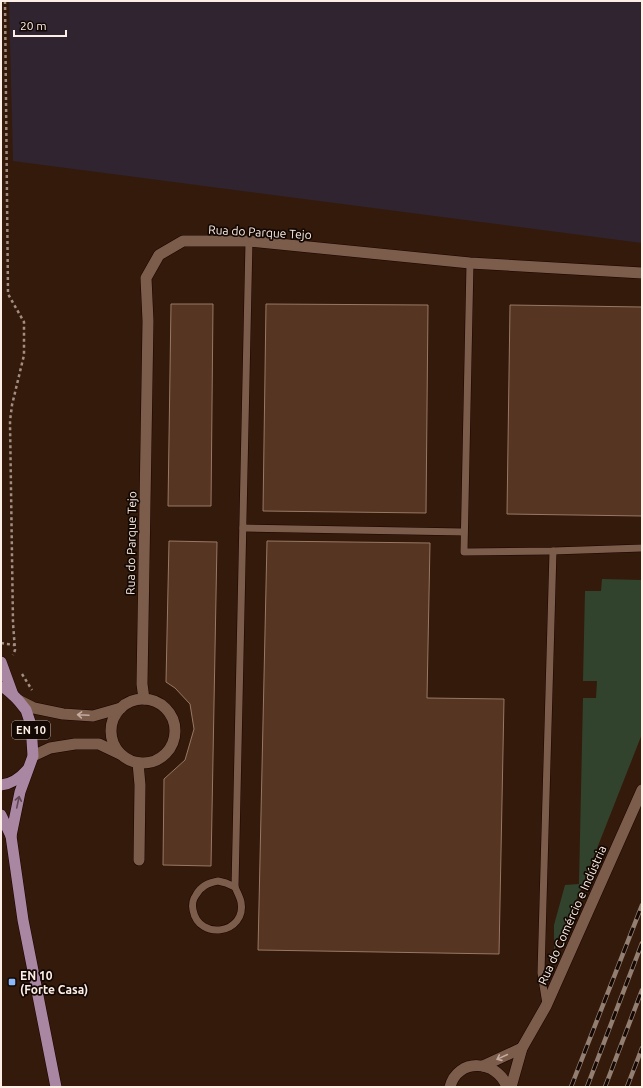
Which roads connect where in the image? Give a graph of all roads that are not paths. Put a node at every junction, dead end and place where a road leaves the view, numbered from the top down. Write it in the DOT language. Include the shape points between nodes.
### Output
graph roads {
  1 [pos="249,241"];
  2 [pos="470,263"];
  3 [pos="642,273"];
  4 [pos="243,528"];
  5 [pos="464,532"];
  6 [pos="642,548"];
  7 [pos="553,551"];
  8 [pos="4,658"];
  9 [pos="1,687"];
  10 [pos="16,697"];
  11 [pos="144,699"];
  12 [pos="121,708"];
  13 [pos="120,754"];
  14 [pos="33,756"];
  15 [pos="138,763"];
  16 [pos="28,769"];
  17 [pos="1,785"];
  18 [pos="642,790"];
  19 [pos="1,814"];
  20 [pos="11,836"];
  21 [pos="140,860"];
  22 [pos="235,887"];
  23 [pos="546,1006"];
  24 [pos="522,1048"];
  25 [pos="483,1066"];
  26 [pos="56,1087"];
  27 [pos="450,1087"];
  28 [pos="507,1087"];
  29 [pos="511,1087"];
  1 -- 2 [label="street, Rua do Parque Tejo"];
  1 -- 4 [label="lane"];
  1 -- 11 [label="street, Rua do Parque Tejo" via="183,241 159,255 146,278 148,321 142,684"];
  2 -- 3 [label="street, Rua do Parque Tejo"];
  2 -- 5 [label="lane"];
  4 -- 5 [label="lane"];
  4 -- 22 [label="lane"];
  5 -- 7 [label="lane" via="464,552"];
  6 -- 7 [label="lane"];
  7 -- 23 [label="lane" via="541,973"];
  8 -- 10 [label="main road, EN 10"];
  9 -- 10 [label="main road, EN 10"];
  12 -- 10 [label="street, one-way" via="93,716 63,714 34,708"];
  10 -- 14 [label="main road, EN 10" via="26,710 31,725"];
  11 -- 12 [label="street" via="128,703"];
  11 -- 15 [label="street" via="159,703 171,714 176,734 167,753 149,763"];
  12 -- 13 [label="street" via="111,725 111,736"];
  13 -- 14 [label="street" via="99,744 75,744 50,748"];
  13 -- 15 [label="street"];
  14 -- 16 [label="main road, EN 10"];
  15 -- 21 [label="street"];
  16 -- 17 [label="main road, EN 10" via="19,779"];
  20 -- 16 [label="main road, EN 10, one-way" via="20,792"];
  18 -- 23 [label="street, Rua do Comércio e Indústria"];
  19 -- 20 [label="main road, EN 10"];
  20 -- 26 [label="main road, EN 10" via="23,920"];
  22 -- 22 [label="lane" via="226,883 210,882 198,891 192,906 198,921 211,930 227,928 234,924 242,909"];
  23 -- 24 [label="street, Rua do Comércio e Indústria"];
  24 -- 25 [label="street, one-way"];
  24 -- 29 [label="street, Rua do Comércio e Indústria"];
  25 -- 27 [label="street" via="464,1069 456,1076"];
  25 -- 28 [label="street" via="492,1068 499,1074"];
}
